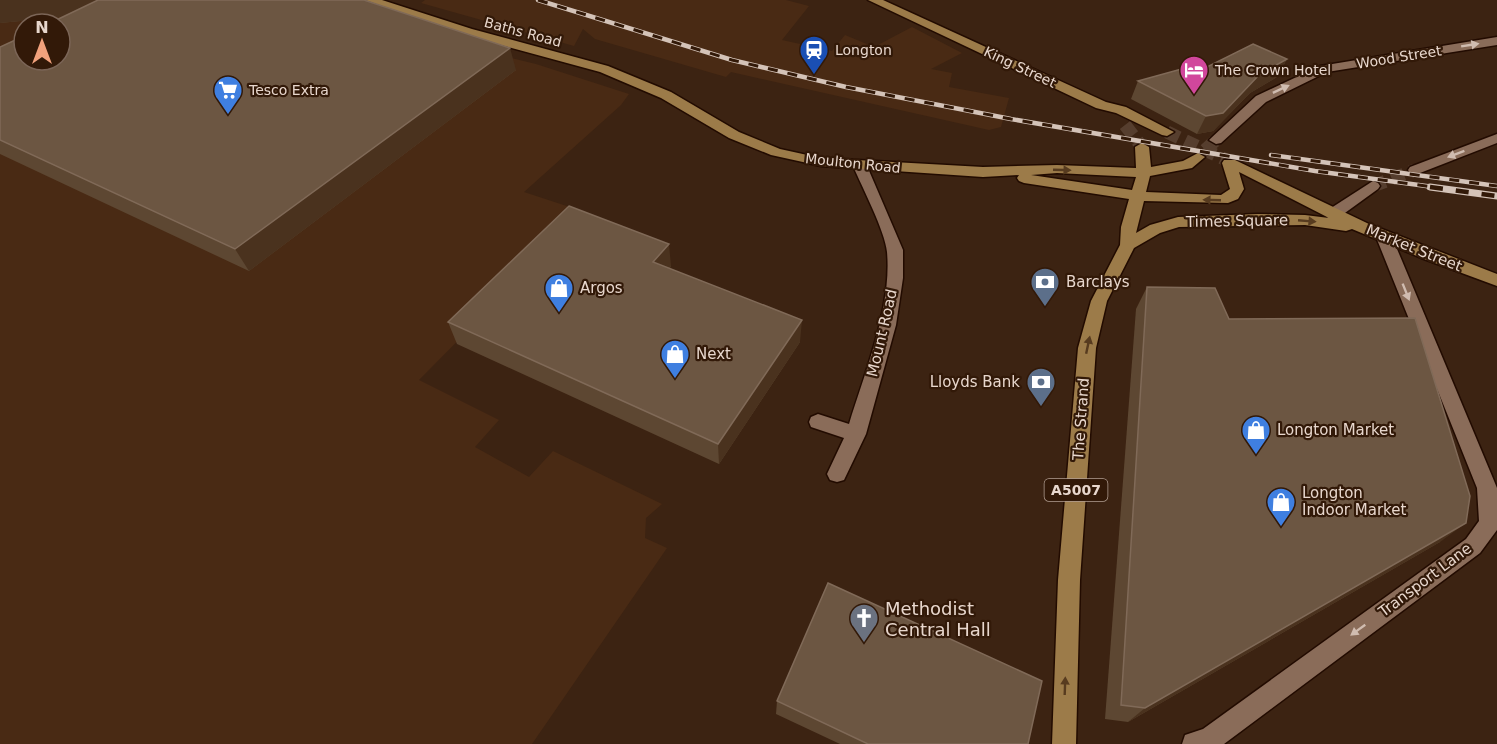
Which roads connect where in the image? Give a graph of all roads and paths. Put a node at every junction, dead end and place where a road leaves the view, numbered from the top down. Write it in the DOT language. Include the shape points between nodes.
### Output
graph roads {
  1 [pos="371,0"];
  2 [pos="874,0"];
  3 [pos="1497,41"];
  4 [pos="666,96"];
  5 [pos="1101,105"];
  6 [pos="1125,125"];
  7 [pos="1167,132"];
  8 [pos="1497,138"];
  9 [pos="1216,140"];
  10 [pos="1142,147"];
  11 [pos="1198,157"];
  12 [pos="860,166"];
  13 [pos="1415,170"];
  14 [pos="983,172"];
  15 [pos="1144,173"];
  16 [pos="1373,186"];
  17 [pos="1138,196"];
  18 [pos="1333,214"];
  19 [pos="1366,229"];
  20 [pos="1384,237"];
  21 [pos="1128,245"];
  22 [pos="1497,280"];
  23 [pos="818,422"];
  24 [pos="856,434"];
  25 [pos="837,474"];
  26 [pos="1066,743"];
  27 [pos="1194,744"];
  1 -- 4 [label="main road, Baths Road" via="468,32 604,69"];
  2 -- 5 [label="main road, King Street"];
  9 -- 3 [label="street, Wood Street, one-way" via="1261,99 1324,69"];
  4 -- 12 [label="main road, Moulton Road" via="734,135 776,152"];
  5 -- 6 [label="main road"];
  5 -- 7 [label="main road, King Street"];
  8 -- 13 [label="street, one-way"];
  10 -- 15 [label="main road, A5007"];
  11 -- 15 [label="main road" via="1187,165"];
  12 -- 14 [label="main road, Moulton Road"];
  12 -- 24 [label="street, Mount Road" via="895,250 895,278"];
  14 -- 15 [label="main road, Moulton Road, one-way" via="1057,169"];
  14 -- 17 [label="main road, Moulton Road"];
  15 -- 17 [label="main road, A5007"];
  16 -- 18 [label="street"];
  18 -- 17 [label="main road, Times Square, one-way" via="1232,163 1238,189 1223,200"];
  17 -- 21 [label="main road, A5007"];
  18 -- 19 [label="main road, Market Street"];
  19 -- 20 [label="main road, Market Street"];
  21 -- 19 [label="main road, Times Square, one-way" via="1155,229 1178,222 1294,220"];
  20 -- 22 [label="main road, Market Street"];
  20 -- 27 [label="street, Transport Lane, one-way" via="1487,488 1490,523 1473,546 1209,740"];
  26 -- 21 [label="main road, The Strand / A5007, one-way" via="1069,580 1087,348 1099,301"];
  23 -- 24 [label="street"];
  24 -- 25 [label="street, Mount Road"];
}
